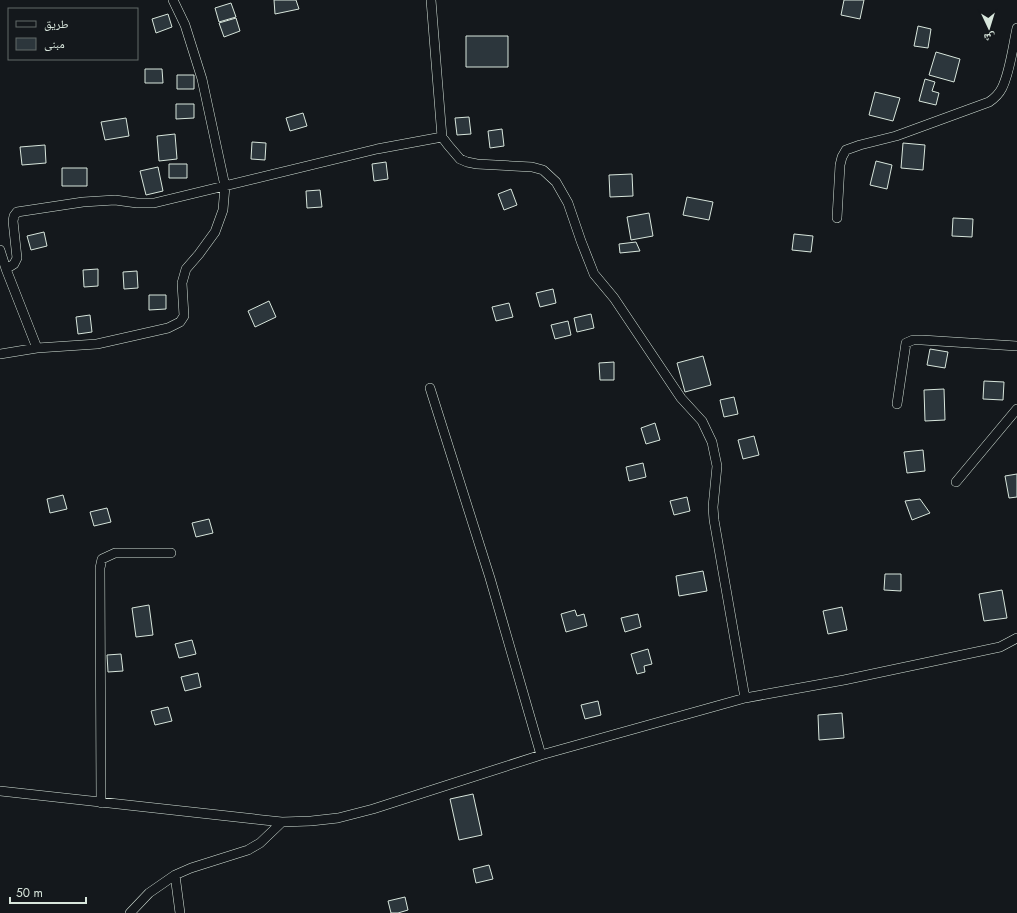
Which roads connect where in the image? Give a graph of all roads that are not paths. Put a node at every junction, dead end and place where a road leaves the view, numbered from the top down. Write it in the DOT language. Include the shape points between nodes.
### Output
graph roads {
  1 [pos="173,0"];
  2 [pos="431,0"];
  3 [pos="1017,28"];
  4 [pos="442,137"];
  5 [pos="225,186"];
  6 [pos="837,218"];
  7 [pos="0,250"];
  8 [pos="6,269"];
  9 [pos="1017,346"];
  10 [pos="37,348"];
  11 [pos="0,354"];
  12 [pos="430,388"];
  13 [pos="897,404"];
  14 [pos="1017,409"];
  15 [pos="956,482"];
  16 [pos="171,553"];
  17 [pos="1017,638"];
  18 [pos="745,698"];
  19 [pos="541,755"];
  20 [pos="0,791"];
  21 [pos="101,803"];
  22 [pos="282,822"];
  23 [pos="175,875"];
  24 [pos="130,913"];
  25 [pos="180,913"];
  1 -- 5 [label="street" via="185,25 202,79"];
  2 -- 4 [label="street"];
  3 -- 6 [label="street" via="1002,89 990,102 896,136 846,150 840,165"];
  4 -- 5 [label="street" via="377,149"];
  4 -- 18 [label="street" via="460,159 467,162 532,167 543,170 556,182 568,202 594,274 614,298 681,398 702,421 712,442 717,466 714,520"];
  5 -- 8 [label="street" via="154,204 115,200 17,212 13,221 17,258 14,264"];
  5 -- 10 [label="street" via="216,232 186,269 182,283 184,316 180,322 151,333 96,344"];
  7 -- 8 [label="street"];
  8 -- 10 [label="street"];
  9 -- 13 [label="street" via="922,340 906,343"];
  10 -- 11 [label="street"];
  12 -- 19 [label="street" via="490,578"];
  14 -- 15 [label="street"];
  16 -- 21 [label="street" via="115,553 102,559"];
  17 -- 18 [label="street" via="1000,647"];
  18 -- 19 [label="street"];
  19 -- 22 [label="street" via="373,809 338,818"];
  20 -- 21 [label="street"];
  21 -- 22 [label="street"];
  22 -- 23 [label="street" via="260,843 248,850"];
  23 -- 24 [label="street" via="149,893"];
  23 -- 25 [label="street"];
}
